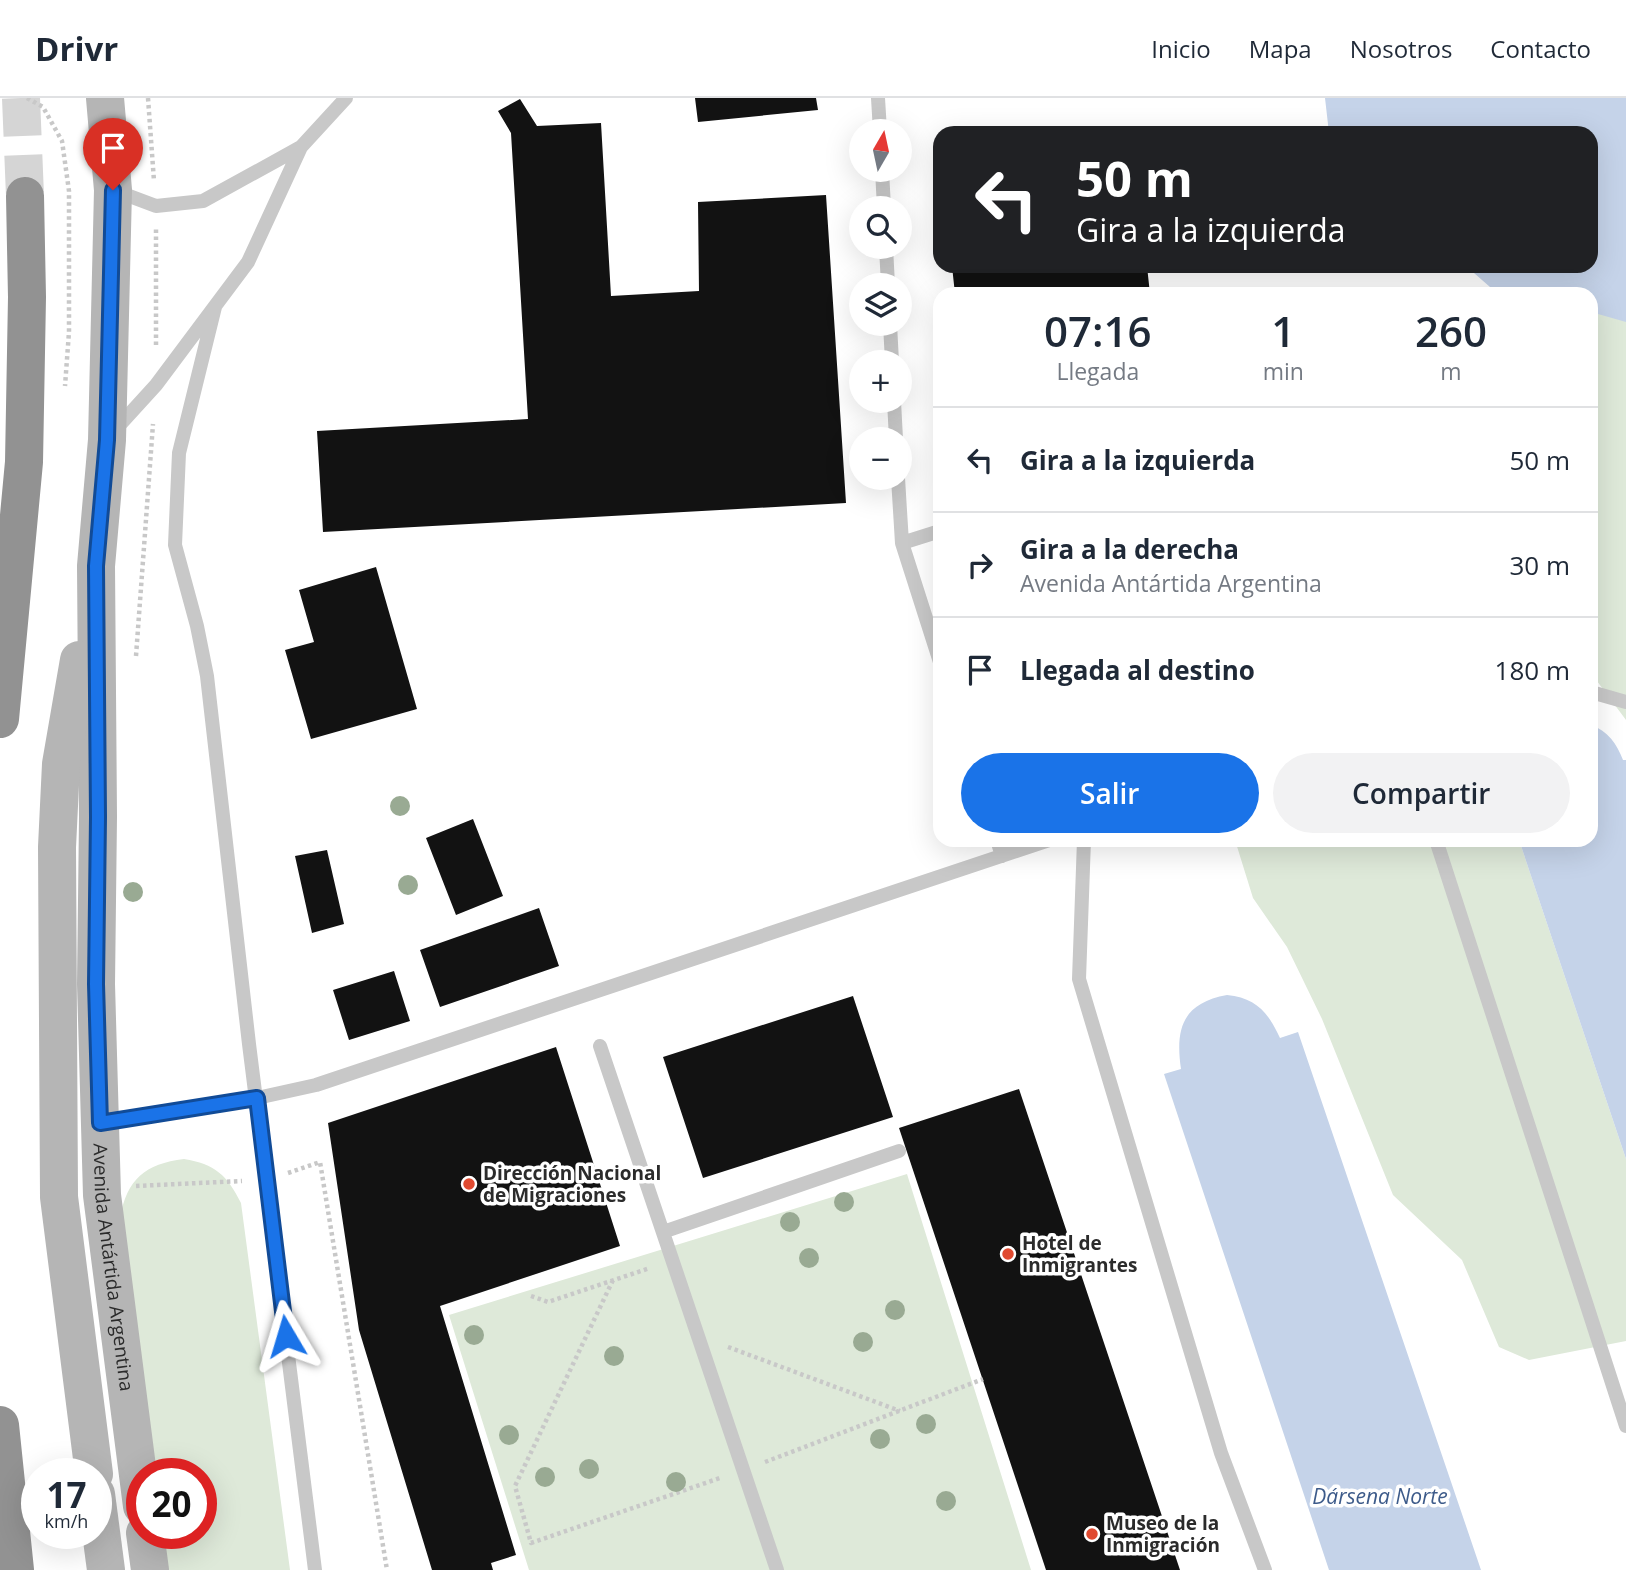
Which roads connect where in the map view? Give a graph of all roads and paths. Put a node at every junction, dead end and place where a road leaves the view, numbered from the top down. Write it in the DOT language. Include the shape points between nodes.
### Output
graph roads {
  1 [pos="105,98"];
  2 [pos="148,98"];
  3 [pos="346,98"];
  4 [pos="878,98"];
  5 [pos="879,119"];
  6 [pos="300,146"];
  7 [pos="113,190"];
  8 [pos="25,196"];
  9 [pos="156,206"];
  10 [pos="215,307"];
  11 [pos="156,385"];
  12 [pos="107,440"];
  13 [pos="899,490"];
  14 [pos="933,533"];
  15 [pos="902,543"];
  16 [pos="96,566"];
  17 [pos="933,640"];
  18 [pos="136,662"];
  19 [pos="1598,693"];
  20 [pos="1626,702"];
  21 [pos="0,719"];
  22 [pos="999,847"];
  23 [pos="1028,847"];
  24 [pos="1084,847"];
  25 [pos="1438,847"];
  26 [pos="1002,856"];
  27 [pos="600,1046"];
  28 [pos="257,1098"];
  29 [pos="100,1123"];
  30 [pos="899,1151"];
  31 [pos="663,1232"];
  32 [pos="673,1261"];
  33 [pos="613,1280"];
  34 [pos="531,1296"];
  35 [pos="698,1336"];
  36 [pos="901,1410"];
  37 [pos="0,1425"];
  38 [pos="1626,1426"];
  39 [pos="92,1458"];
  40 [pos="136,1458"];
  41 [pos="531,1543"];
  42 [pos="103,1549"];
  43 [pos="147,1549"];
  44 [pos="15,1570"];
  45 [pos="106,1570"];
  46 [pos="150,1570"];
  47 [pos="315,1570"];
  48 [pos="777,1570"];
  49 [pos="1265,1570"];
  1 -- 7 [label="main road, Avenida Antártida Argentina"];
  2 -- 9 [label="path"];
  3 -- 6 [label="lane"];
  4 -- 5 [label="lane"];
  6 -- 9 [label="lane" via="203,201"];
  6 -- 10 [label="lane" via="248,262"];
  7 -- 9 [label="lane"];
  7 -- 12 [label="main road, Avenida Antártida Argentina"];
  8 -- 21 [label="highway" via="24,462"];
  9 -- 11 [label="path"];
  10 -- 11 [label="lane"];
  10 -- 28 [label="lane" via="179,453 175,545 207,676"];
  11 -- 12 [label="lane"];
  11 -- 18 [label="path"];
  12 -- 16 [label="main road, Avenida Antártida Argentina"];
  13 -- 15 [label="lane"];
  14 -- 15 [label="lane"];
  15 -- 17 [label="lane"];
  16 -- 29 [label="main road, Avenida Antártida Argentina"];
  16 -- 39 [label="main road, Avenida Antártida Argentina" via="61,764 57,847 59,1197"];
  19 -- 20 [label="lane"];
  22 -- 26 [label="lane"];
  23 -- 26 [label="lane"];
  24 -- 49 [label="lane" via="1079,979 1221,1453"];
  25 -- 38 [label="lane"];
  26 -- 28 [label="lane" via="316,1085"];
  27 -- 31 [label="lane"];
  28 -- 29 [label="lane"];
  28 -- 47 [label="lane"];
  29 -- 40 [label="main road, Avenida Antártida Argentina" via="104,1215"];
  30 -- 31 [label="lane"];
  31 -- 32 [label="lane"];
  32 -- 33 [label="path"];
  32 -- 35 [label="lane"];
  33 -- 34 [label="path" via="548,1302"];
  33 -- 41 [label="path" via="515,1486"];
  35 -- 36 [label="path"];
  35 -- 48 [label="lane"];
  37 -- 44 [label="highway"];
  42 -- 45 [label="main road"];
  43 -- 46 [label="main road"];
}
